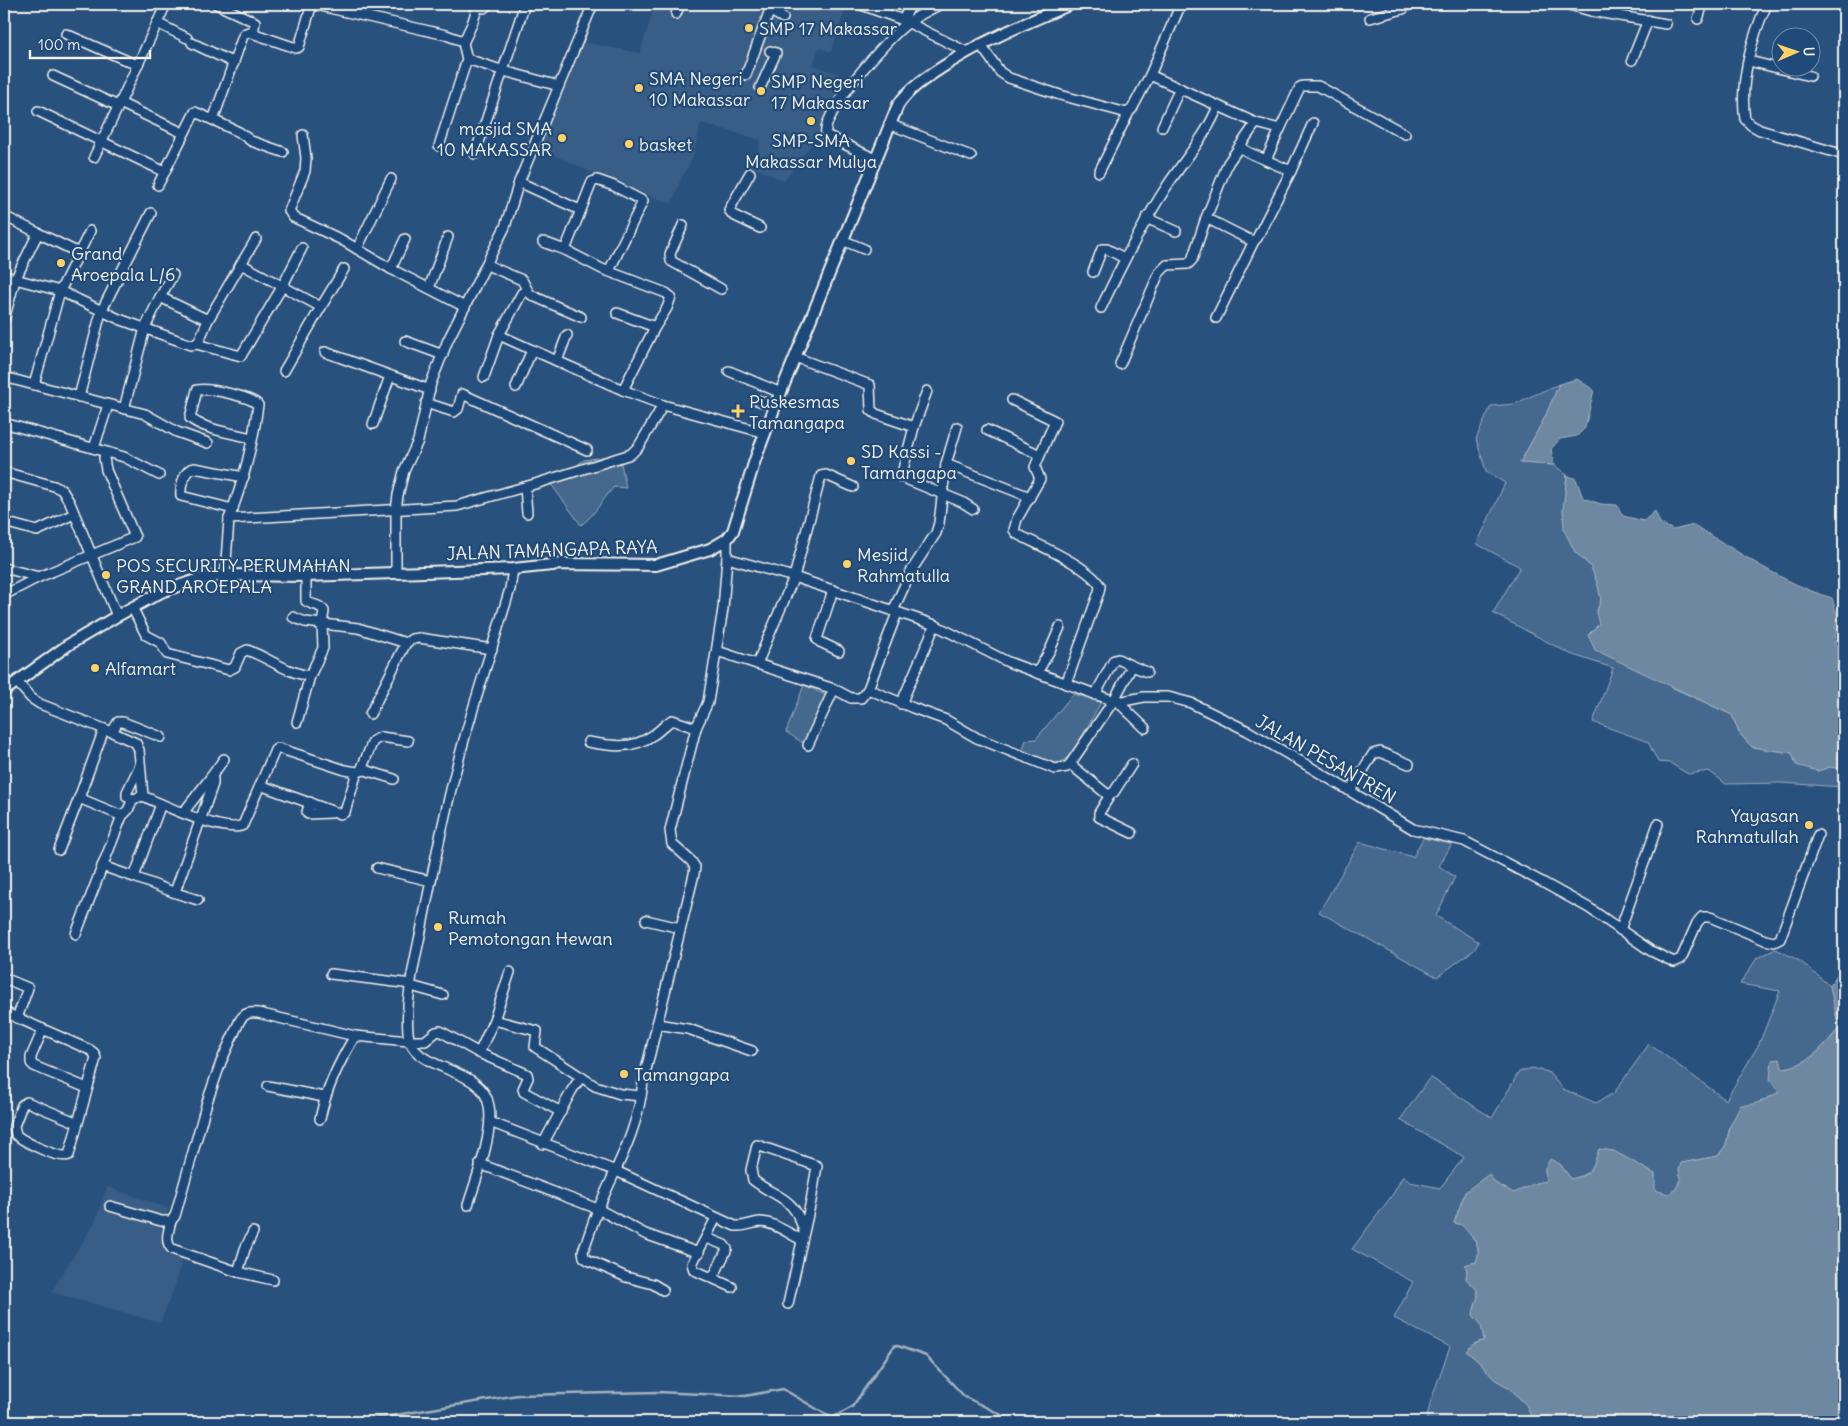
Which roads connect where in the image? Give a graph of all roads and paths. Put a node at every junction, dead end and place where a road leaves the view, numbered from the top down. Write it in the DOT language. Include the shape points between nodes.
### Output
graph roads {
  1 [pos="166,4"];
  2 [pos="216,4"];
  3 [pos="312,4"];
  4 [pos="488,4"];
  5 [pos="525,4"];
  6 [pos="593,4"];
  7 [pos="680,4"];
  8 [pos="859,4"];
  9 [pos="911,4"];
  10 [pos="941,4"];
  11 [pos="1071,4"];
  12 [pos="1181,4"];
  13 [pos="1409,4"];
  14 [pos="1566,4"];
  15 [pos="1703,4"];
  16 [pos="1767,4"];
  17 [pos="474,5"];
  18 [pos="771,7"];
  19 [pos="676,14"];
  20 [pos="783,18"];
  21 [pos="1370,18"];
  22 [pos="1698,19"];
  23 [pos="1648,20"];
  24 [pos="905,22"];
  25 [pos="157,23"];
  26 [pos="1666,24"];
  27 [pos="254,33"];
  28 [pos="66,34"];
  29 [pos="463,43"];
  30 [pos="980,44"];
  31 [pos="770,51"];
  32 [pos="965,51"];
  33 [pos="467,59"];
  34 [pos="1632,60"];
  35 [pos="1749,62"];
  36 [pos="234,63"];
  37 [pos="137,65"];
  38 [pos="1770,67"];
  39 [pos="504,71"];
  40 [pos="746,75"];
  41 [pos="1150,75"];
  42 [pos="53,76"];
  43 [pos="559,86"];
  44 [pos="760,88"];
  45 [pos="1180,88"];
  46 [pos="119,105"];
  47 [pos="1218,106"];
  48 [pos="38,111"];
  49 [pos="1129,112"];
  50 [pos="213,120"];
  51 [pos="1256,123"];
  52 [pos="1313,123"];
  53 [pos="889,124"];
  54 [pos="1162,127"];
  55 [pos="1280,130"];
  56 [pos="183,133"];
  57 [pos="1405,134"];
  58 [pos="302,135"];
  59 [pos="102,142"];
  60 [pos="439,146"];
  61 [pos="1239,146"];
  62 [pos="283,152"];
  63 [pos="475,154"];
  64 [pos="1844,155"];
  65 [pos="971,156"];
  66 [pos="94,157"];
  67 [pos="875,159"];
  68 [pos="1266,160"];
  69 [pos="1291,171"];
  70 [pos="165,172"];
  71 [pos="1099,172"];
  72 [pos="750,174"];
  73 [pos="392,179"];
  74 [pos="519,182"];
  75 [pos="158,185"];
  76 [pos="580,210"];
  77 [pos="151,213"];
  78 [pos="4,216"];
  79 [pos="1146,218"];
  80 [pos="1206,218"];
  81 [pos="683,225"];
  82 [pos="760,228"];
  83 [pos="90,231"];
  84 [pos="1176,231"];
  85 [pos="38,233"];
  86 [pos="448,236"];
  87 [pos="256,239"];
  88 [pos="404,239"];
  89 [pos="842,240"];
  90 [pos="1254,241"];
  91 [pos="542,242"];
  92 [pos="302,248"];
  93 [pos="357,249"];
  94 [pos="864,249"];
  95 [pos="565,250"];
  96 [pos="79,253"];
  97 [pos="1124,258"];
  98 [pos="241,264"];
  99 [pos="486,265"];
  100 [pos="344,269"];
  101 [pos="391,269"];
  102 [pos="608,271"];
  103 [pos="1092,272"];
  104 [pos="173,275"];
  105 [pos="4,276"];
  106 [pos="15,280"];
  107 [pos="282,287"];
  108 [pos="429,288"];
  109 [pos="721,290"];
  110 [pos="60,291"];
  111 [pos="522,292"];
  112 [pos="160,297"];
  113 [pos="321,307"];
  114 [pos="465,307"];
  115 [pos="1101,308"];
  116 [pos="101,312"];
  117 [pos="616,313"];
  118 [pos="581,317"];
  119 [pos="1216,318"];
  120 [pos="4,320"];
  121 [pos="208,320"];
  122 [pos="655,327"];
  123 [pos="145,328"];
  124 [pos="499,335"];
  125 [pos="567,335"];
  126 [pos="405,342"];
  127 [pos="196,344"];
  128 [pos="532,350"];
  129 [pos="325,352"];
  130 [pos="443,356"];
  131 [pos="795,357"];
  132 [pos="557,361"];
  133 [pos="1120,364"];
  134 [pos="284,371"];
  135 [pos="729,371"];
  136 [pos="390,376"];
  137 [pos="4,377"];
  138 [pos="484,377"];
  139 [pos="34,385"];
  140 [pos="516,387"];
  141 [pos="430,390"];
  142 [pos="623,390"];
  143 [pos="927,391"];
  144 [pos="781,393"];
  145 [pos="79,397"];
  146 [pos="757,400"];
  147 [pos="1012,400"];
  148 [pos="426,403"];
  149 [pos="108,405"];
  150 [pos="663,405"];
  151 [pos="776,406"];
  152 [pos="124,409"];
  153 [pos="4,424"];
  154 [pos="373,424"];
  155 [pos="914,427"];
  156 [pos="957,427"];
  157 [pos="987,430"];
  158 [pos="765,433"];
  159 [pos="252,438"];
  160 [pos="208,443"];
  161 [pos="94,448"];
  162 [pos="587,450"];
  163 [pos="106,452"];
  164 [pos="1040,455"];
  165 [pos="946,464"];
  166 [pos="4,472"];
  167 [pos="158,475"];
  168 [pos="244,477"];
  169 [pos="853,486"];
  170 [pos="525,487"];
  171 [pos="941,494"];
  172 [pos="1030,497"];
  173 [pos="233,509"];
  174 [pos="973,509"];
  175 [pos="396,510"];
  176 [pos="527,513"];
  177 [pos="74,514"];
  178 [pos="229,519"];
  179 [pos="4,522"];
  180 [pos="727,539"];
  181 [pos="91,556"];
  182 [pos="727,558"];
  183 [pos="4,568"];
  184 [pos="513,569"];
  185 [pos="396,572"];
  186 [pos="225,575"];
  187 [pos="306,576"];
  188 [pos="39,577"];
  189 [pos="794,577"];
  190 [pos="833,590"];
  191 [pos="4,595"];
  192 [pos="132,607"];
  193 [pos="895,612"];
  194 [pos="117,616"];
  195 [pos="293,617"];
  196 [pos="322,624"];
  197 [pos="935,625"];
  198 [pos="1060,627"];
  199 [pos="406,644"];
  200 [pos="492,649"];
  201 [pos="717,651"];
  202 [pos="839,651"];
  203 [pos="757,664"];
  204 [pos="1132,666"];
  205 [pos="1146,672"];
  206 [pos="1037,673"];
  207 [pos="310,676"];
  208 [pos="17,682"];
  209 [pos="1066,684"];
  210 [pos="834,689"];
  211 [pos="868,689"];
  212 [pos="4,691"];
  213 [pos="1095,695"];
  214 [pos="1116,701"];
  215 [pos="901,704"];
  216 [pos="370,714"];
  217 [pos="297,722"];
  218 [pos="696,728"];
  219 [pos="1145,728"];
  220 [pos="108,730"];
  221 [pos="147,730"];
  222 [pos="161,737"];
  223 [pos="408,741"];
  224 [pos="588,742"];
  225 [pos="136,743"];
  226 [pos="808,745"];
  227 [pos="224,759"];
  228 [pos="140,764"];
  229 [pos="1070,764"];
  230 [pos="1132,764"];
  231 [pos="1409,764"];
  232 [pos="359,771"];
  233 [pos="211,777"];
  234 [pos="394,779"];
  235 [pos="260,785"];
  236 [pos="1350,791"];
  237 [pos="1110,795"];
  238 [pos="143,796"];
  239 [pos="79,798"];
  240 [pos="133,799"];
  241 [pos="162,804"];
  242 [pos="183,813"];
  243 [pos="122,816"];
  244 [pos="200,819"];
  245 [pos="1658,824"];
  246 [pos="1132,833"];
  247 [pos="1818,835"];
  248 [pos="59,850"];
  249 [pos="102,866"];
  250 [pos="377,868"];
  251 [pos="134,877"];
  252 [pos="431,881"];
  253 [pos="173,892"];
  254 [pos="198,900"];
  255 [pos="646,920"];
  256 [pos="680,928"];
  257 [pos="1620,930"];
  258 [pos="76,934"];
  259 [pos="510,972"];
  260 [pos="331,974"];
  261 [pos="4,978"];
  262 [pos="411,985"];
  263 [pos="443,996"];
  264 [pos="4,1012"];
  265 [pos="17,1018"];
  266 [pos="494,1020"];
  267 [pos="658,1024"];
  268 [pos="43,1030"];
  269 [pos="355,1036"];
  270 [pos="411,1045"];
  271 [pos="752,1051"];
  272 [pos="479,1053"];
  273 [pos="581,1076"];
  274 [pos="268,1086"];
  275 [pos="87,1088"];
  276 [pos="641,1096"];
  277 [pos="324,1097"];
  278 [pos="561,1112"];
  279 [pos="320,1119"];
  280 [pos="490,1122"];
  281 [pos="78,1123"];
  282 [pos="543,1144"];
  283 [pos="480,1164"];
  284 [pos="616,1171"];
  285 [pos="468,1205"];
  286 [pos="110,1206"];
  287 [pos="598,1209"];
  288 [pos="716,1218"];
  289 [pos="171,1221"];
  290 [pos="804,1231"];
  291 [pos="253,1232"];
  292 [pos="707,1238"];
  293 [pos="802,1240"];
  294 [pos="699,1253"];
  295 [pos="238,1272"];
  296 [pos="713,1278"];
  297 [pos="273,1280"];
  298 [pos="732,1287"];
  299 [pos="663,1290"];
  300 [pos="788,1304"];
  1 -- 25 [label="street"];
  2 -- 27 [label="street" via="255,22"];
  3 -- 27 [label="street" via="299,47"];
  3 -- 29 [label="street" via="446,35"];
  4 -- 17 [label="street" via="485,8"];
  5 -- 39 [label="street"];
  6 -- 43 [label="street"];
  7 -- 19 [label="street"];
  8 -- 24 [label="street"];
  9 -- 24 [label="street"];
  10 -- 24 [label="street"];
  11 -- 30 [label="main road"];
  12 -- 41 [label="street"];
  13 -- 21 [label="street" via="1403,9"];
  14 -- 23 [label="street"];
  15 -- 22 [label="street"];
  16 -- 35 [label="street"];
  17 -- 29 [label="street" via="472,24"];
  18 -- 20 [label="street"];
  18 -- 40 [label="street"];
  23 -- 26 [label="street"];
  23 -- 34 [label="street"];
  24 -- 32 [label="street"];
  24 -- 67 [label="street" via="862,69 826,128 826,135"];
  25 -- 36 [label="street"];
  25 -- 37 [label="street"];
  27 -- 36 [label="street" via="243,36"];
  28 -- 37 [label="street"];
  29 -- 33 [label="street"];
  30 -- 32 [label="main road"];
  30 -- 49 [label="street" via="1000,72 1009,78"];
  31 -- 44 [label="street" via="776,53"];
  32 -- 53 [label="main road" via="908,91"];
  33 -- 39 [label="street"];
  33 -- 60 [label="street"];
  35 -- 38 [label="street"];
  35 -- 64 [label="street" via="1743,110 1751,125"];
  36 -- 50 [label="street"];
  37 -- 46 [label="street"];
  39 -- 43 [label="street"];
  39 -- 63 [label="street"];
  41 -- 45 [label="street"];
  41 -- 49 [label="street"];
  42 -- 46 [label="street"];
  43 -- 74 [label="street"];
  45 -- 47 [label="street"];
  45 -- 54 [label="street"];
  46 -- 56 [label="street"];
  46 -- 59 [label="street"];
  47 -- 51 [label="street"];
  47 -- 79 [label="street" via="1208,127"];
  48 -- 59 [label="street"];
  49 -- 71 [label="street"];
  50 -- 56 [label="street" via="195,112"];
  50 -- 62 [label="street" via="239,132 251,142"];
  51 -- 55 [label="street"];
  51 -- 61 [label="street"];
  52 -- 69 [label="street"];
  53 -- 65 [label="street"];
  53 -- 67 [label="main road"];
  55 -- 57 [label="street" via="1300,87 1318,86"];
  55 -- 68 [label="street"];
  56 -- 70 [label="street"];
  58 -- 93 [label="street" via="305,172 289,211 293,217"];
  59 -- 66 [label="street"];
  59 -- 70 [label="street"];
  61 -- 68 [label="street"];
  61 -- 80 [label="street" via="1228,163"];
  67 -- 89 [label="main road"];
  68 -- 69 [label="street"];
  69 -- 90 [label="street"];
  70 -- 75 [label="street"];
  72 -- 82 [label="street" via="730,210 733,215"];
  73 -- 93 [label="street"];
  74 -- 76 [label="street"];
  74 -- 99 [label="street" via="505,227"];
  76 -- 95 [label="street"];
  76 -- 102 [label="street" via="594,180 643,201"];
  77 -- 116 [label="street"];
  78 -- 85 [label="street"];
  79 -- 84 [label="street"];
  79 -- 97 [label="street"];
  80 -- 90 [label="street"];
  80 -- 133 [label="street" via="1192,260 1188,264 1167,265 1160,273"];
  81 -- 109 [label="street" via="670,254 671,261"];
  83 -- 96 [label="street"];
  85 -- 96 [label="street"];
  85 -- 106 [label="street"];
  86 -- 108 [label="street"];
  87 -- 98 [label="street"];
  88 -- 101 [label="street"];
  89 -- 94 [label="street"];
  89 -- 131 [label="main road"];
  90 -- 119 [label="street"];
  91 -- 95 [label="street"];
  92 -- 107 [label="street"];
  93 -- 101 [label="street"];
  95 -- 102 [label="street"];
  96 -- 110 [label="street"];
  97 -- 103 [label="street" via="1102,249"];
  97 -- 115 [label="street"];
  98 -- 107 [label="street"];
  98 -- 121 [label="street"];
  99 -- 114 [label="street"];
  99 -- 118 [label="street" via="522,280 533,296"];
  100 -- 113 [label="street"];
  101 -- 108 [label="street"];
  102 -- 122 [label="street" via="670,295 667,308"];
  104 -- 112 [label="street"];
  105 -- 106 [label="street"];
  106 -- 110 [label="street"];
  106 -- 120 [label="street"];
  107 -- 113 [label="street"];
  107 -- 127 [label="street" via="255,321 241,356"];
  108 -- 114 [label="street"];
  110 -- 116 [label="street"];
  110 -- 139 [label="street"];
  111 -- 124 [label="street"];
  112 -- 121 [label="street"];
  112 -- 123 [label="street"];
  113 -- 134 [label="street"];
  114 -- 130 [label="street"];
  116 -- 123 [label="street"];
  116 -- 145 [label="street"];
  117 -- 122 [label="street"];
  121 -- 127 [label="street"];
  122 -- 142 [label="street"];
  123 -- 127 [label="street"];
  123 -- 152 [label="street"];
  124 -- 128 [label="street"];
  124 -- 138 [label="street"];
  125 -- 132 [label="street"];
  126 -- 130 [label="street"];
  128 -- 132 [label="street"];
  128 -- 140 [label="street"];
  129 -- 136 [label="street"];
  130 -- 141 [label="street"];
  131 -- 144 [label="main road"];
  131 -- 155 [label="street" via="870,385 871,410"];
  132 -- 142 [label="street"];
  135 -- 144 [label="street"];
  136 -- 141 [label="street"];
  136 -- 154 [label="street"];
  137 -- 139 [label="street"];
  139 -- 145 [label="street"];
  141 -- 148 [label="street"];
  142 -- 150 [label="street"];
  143 -- 155 [label="street"];
  144 -- 151 [label="main road"];
  145 -- 149 [label="street"];
  146 -- 151 [label="street"];
  147 -- 164 [label="street" via="1055,421"];
  148 -- 162 [label="street" via="454,412 462,394"];
  148 -- 175 [label="street" via="418,441 400,484"];
  149 -- 152 [label="street"];
  149 -- 161 [label="street"];
  150 -- 158 [label="street"];
  150 -- 170 [label="street" via="631,454"];
  151 -- 158 [label="main road"];
  152 -- 160 [label="street" via="145,414"];
  153 -- 161 [label="street"];
  155 -- 171 [label="street" via="901,477"];
  156 -- 165 [label="street"];
  157 -- 164 [label="street"];
  158 -- 180 [label="main road" via="734,531"];
  159 -- 159 [label="street" via="192,420 190,413 197,390 204,389 258,404"];
  159 -- 168 [label="street"];
  161 -- 163 [label="street"];
  163 -- 167 [label="street" via="132,460"];
  163 -- 181 [label="street" via="106,470 135,538"];
  164 -- 172 [label="street" via="1035,467 1040,479"];
  165 -- 171 [label="street"];
  165 -- 172 [label="street"];
  166 -- 177 [label="street" via="58,488 66,495"];
  168 -- 173 [label="street"];
  168 -- 173 [label="street" via="194,468 186,472 181,496"];
  169 -- 189 [label="street" via="821,476"];
  170 -- 175 [label="street" via="457,506"];
  170 -- 176 [label="street"];
  171 -- 174 [label="street"];
  171 -- 193 [label="street" via="936,533 911,570"];
  172 -- 209 [label="street" via="1017,519 1014,530 1017,534 1064,558 1100,586"];
  173 -- 178 [label="street"];
  175 -- 178 [label="street"];
  175 -- 185 [label="street"];
  177 -- 179 [label="street" via="37,530"];
  177 -- 181 [label="street"];
  178 -- 186 [label="street"];
  180 -- 182 [label="street"];
  180 -- 184 [label="main road, JALAN TAMANGAPA RAYA" via="710,549 656,565 562,564"];
  181 -- 188 [label="street"];
  181 -- 194 [label="street"];
  182 -- 189 [label="street, JALAN PESANTREN"];
  182 -- 201 [label="street"];
  183 -- 188 [label="street"];
  184 -- 185 [label="main road, JALAN TAMANGAPA RAYA"];
  184 -- 200 [label="street"];
  185 -- 187 [label="main road, JALAN TAMANGAPA RAYA"];
  186 -- 187 [label="main road, JALAN TAMANGAPA RAYA"];
  186 -- 192 [label="main road, JALAN TAMANGAPA RAYA" via="199,578 174,586"];
  187 -- 196 [label="street" via="306,601 324,611"];
  188 -- 191 [label="street"];
  189 -- 190 [label="street, JALAN PESANTREN"];
  189 -- 203 [label="street"];
  190 -- 193 [label="street, JALAN PESANTREN"];
  190 -- 202 [label="street" via="817,639"];
  192 -- 194 [label="main road, JALAN TAMANGAPA RAYA"];
  192 -- 207 [label="street" via="146,635 161,643 167,654 229,670 236,667 241,652 247,650 292,672"];
  193 -- 197 [label="street, JALAN PESANTREN"];
  193 -- 211 [label="street"];
  194 -- 208 [label="main road, JALAN TAMANGAPA RAYA" via="68,645"];
  195 -- 196 [label="street"];
  196 -- 199 [label="street" via="358,628"];
  196 -- 207 [label="street" via="323,648"];
  197 -- 206 [label="street, JALAN PESANTREN"];
  197 -- 215 [label="street"];
  198 -- 206 [label="street"];
  199 -- 200 [label="street" via="419,638"];
  199 -- 216 [label="street"];
  200 -- 252 [label="street" via="464,741"];
  201 -- 203 [label="street"];
  201 -- 218 [label="street" via="708,702"];
  203 -- 210 [label="street"];
  204 -- 205 [label="street"];
  204 -- 213 [label="street" via="1114,660"];
  204 -- 214 [label="street"];
  206 -- 209 [label="street, JALAN PESANTREN"];
  207 -- 217 [label="street"];
  208 -- 212 [label="main road, JALAN TAMANGAPA RAYA"];
  208 -- 220 [label="street" via="40,704"];
  209 -- 213 [label="street, JALAN PESANTREN"];
  210 -- 211 [label="street" via="856,698 864,696"];
  210 -- 226 [label="street"];
  211 -- 215 [label="street"];
  213 -- 214 [label="street, JALAN PESANTREN"];
  214 -- 219 [label="street"];
  214 -- 229 [label="street"];
  214 -- 236 [label="street, JALAN PESANTREN" via="1160,697 1191,703 1248,731"];
  215 -- 229 [label="street" via="946,720 977,738 1055,769"];
  218 -- 224 [label="street" via="672,720 653,736 630,746 614,747"];
  218 -- 256 [label="street" via="670,830 672,844 695,867"];
  220 -- 221 [label="street" via="118,722"];
  220 -- 225 [label="street"];
  220 -- 239 [label="street"];
  221 -- 222 [label="street"];
  221 -- 225 [label="street"];
  223 -- 232 [label="street" via="377,738"];
  225 -- 228 [label="street"];
  227 -- 233 [label="street"];
  228 -- 238 [label="street"];
  228 -- 240 [label="street" via="127,792 127,797"];
  229 -- 237 [label="street"];
  230 -- 237 [label="street"];
  231 -- 236 [label="street" via="1380,752 1373,754"];
  232 -- 234 [label="street"];
  232 -- 235 [label="street" via="345,770 278,748"];
  232 -- 235 [label="street" via="345,812 340,814"];
  233 -- 242 [label="street"];
  233 -- 244 [label="street" via="213,784"];
  235 -- 244 [label="street" via="243,825 238,828"];
  236 -- 257 [label="street, JALAN PESANTREN" via="1413,829 1464,841 1480,849 1589,908"];
  237 -- 246 [label="street" via="1099,817"];
  238 -- 240 [label="street"];
  238 -- 241 [label="street"];
  239 -- 243 [label="street"];
  239 -- 248 [label="street"];
  240 -- 243 [label="street"];
  241 -- 242 [label="street"];
  241 -- 251 [label="street"];
  242 -- 244 [label="street"];
  243 -- 249 [label="street"];
  244 -- 253 [label="street"];
  245 -- 257 [label="street"];
  247 -- 257 [label="street, JALAN PESANTREN" via="1780,939 1774,942 1710,917 1702,917 1681,959 1674,962"];
  249 -- 251 [label="street"];
  249 -- 258 [label="street"];
  250 -- 252 [label="street"];
  251 -- 253 [label="street"];
  252 -- 262 [label="street"];
  253 -- 254 [label="street"];
  255 -- 256 [label="street"];
  256 -- 267 [label="street"];
  259 -- 266 [label="street"];
  260 -- 262 [label="street"];
  261 -- 265 [label="street" via="28,988"];
  262 -- 263 [label="street"];
  262 -- 270 [label="street" via="408,1015"];
  264 -- 265 [label="street"];
  265 -- 268 [label="street"];
  266 -- 272 [label="street"];
  266 -- 273 [label="street" via="537,1031 535,1047"];
  267 -- 271 [label="street" via="688,1029"];
  267 -- 276 [label="street"];
  268 -- 275 [label="street" via="94,1053 95,1065"];
  268 -- 275 [label="street" via="30,1063"];
  269 -- 270 [label="street"];
  269 -- 277 [label="street"];
  269 -- 289 [label="street" via="258,1012 243,1015 221,1062 179,1204"];
  270 -- 272 [label="street" via="440,1031"];
  270 -- 280 [label="street" via="425,1059 482,1089 490,1107"];
  272 -- 278 [label="street" via="523,1072 528,1078 524,1092"];
  273 -- 276 [label="street" via="595,1086 620,1094"];
  273 -- 278 [label="street"];
  274 -- 277 [label="street"];
  275 -- 281 [label="street"];
  276 -- 284 [label="street" via="631,1138"];
  277 -- 279 [label="street"];
  278 -- 282 [label="street"];
  280 -- 282 [label="street"];
  280 -- 283 [label="street"];
  281 -- 281 [label="street" via="27,1102 22,1104 14,1126 20,1138 64,1157 71,1152"];
  282 -- 284 [label="street"];
  283 -- 285 [label="street"];
  283 -- 287 [label="street"];
  284 -- 287 [label="street"];
  284 -- 288 [label="street"];
  286 -- 289 [label="street" via="160,1221"];
  287 -- 294 [label="street" via="645,1234"];
  287 -- 299 [label="street" via="584,1257"];
  288 -- 292 [label="street"];
  288 -- 293 [label="street" via="735,1226 767,1223"];
  289 -- 295 [label="street" via="168,1246"];
  290 -- 290 [label="street" via="793,1206 753,1180 751,1170 757,1145 817,1166"];
  290 -- 293 [label="street"];
  291 -- 295 [label="street"];
  292 -- 294 [label="street"];
  292 -- 296 [label="street" via="724,1245 727,1250"];
  293 -- 300 [label="street"];
  294 -- 296 [label="street" via="692,1264 694,1270"];
  295 -- 297 [label="street"];
  296 -- 298 [label="street"];
}
